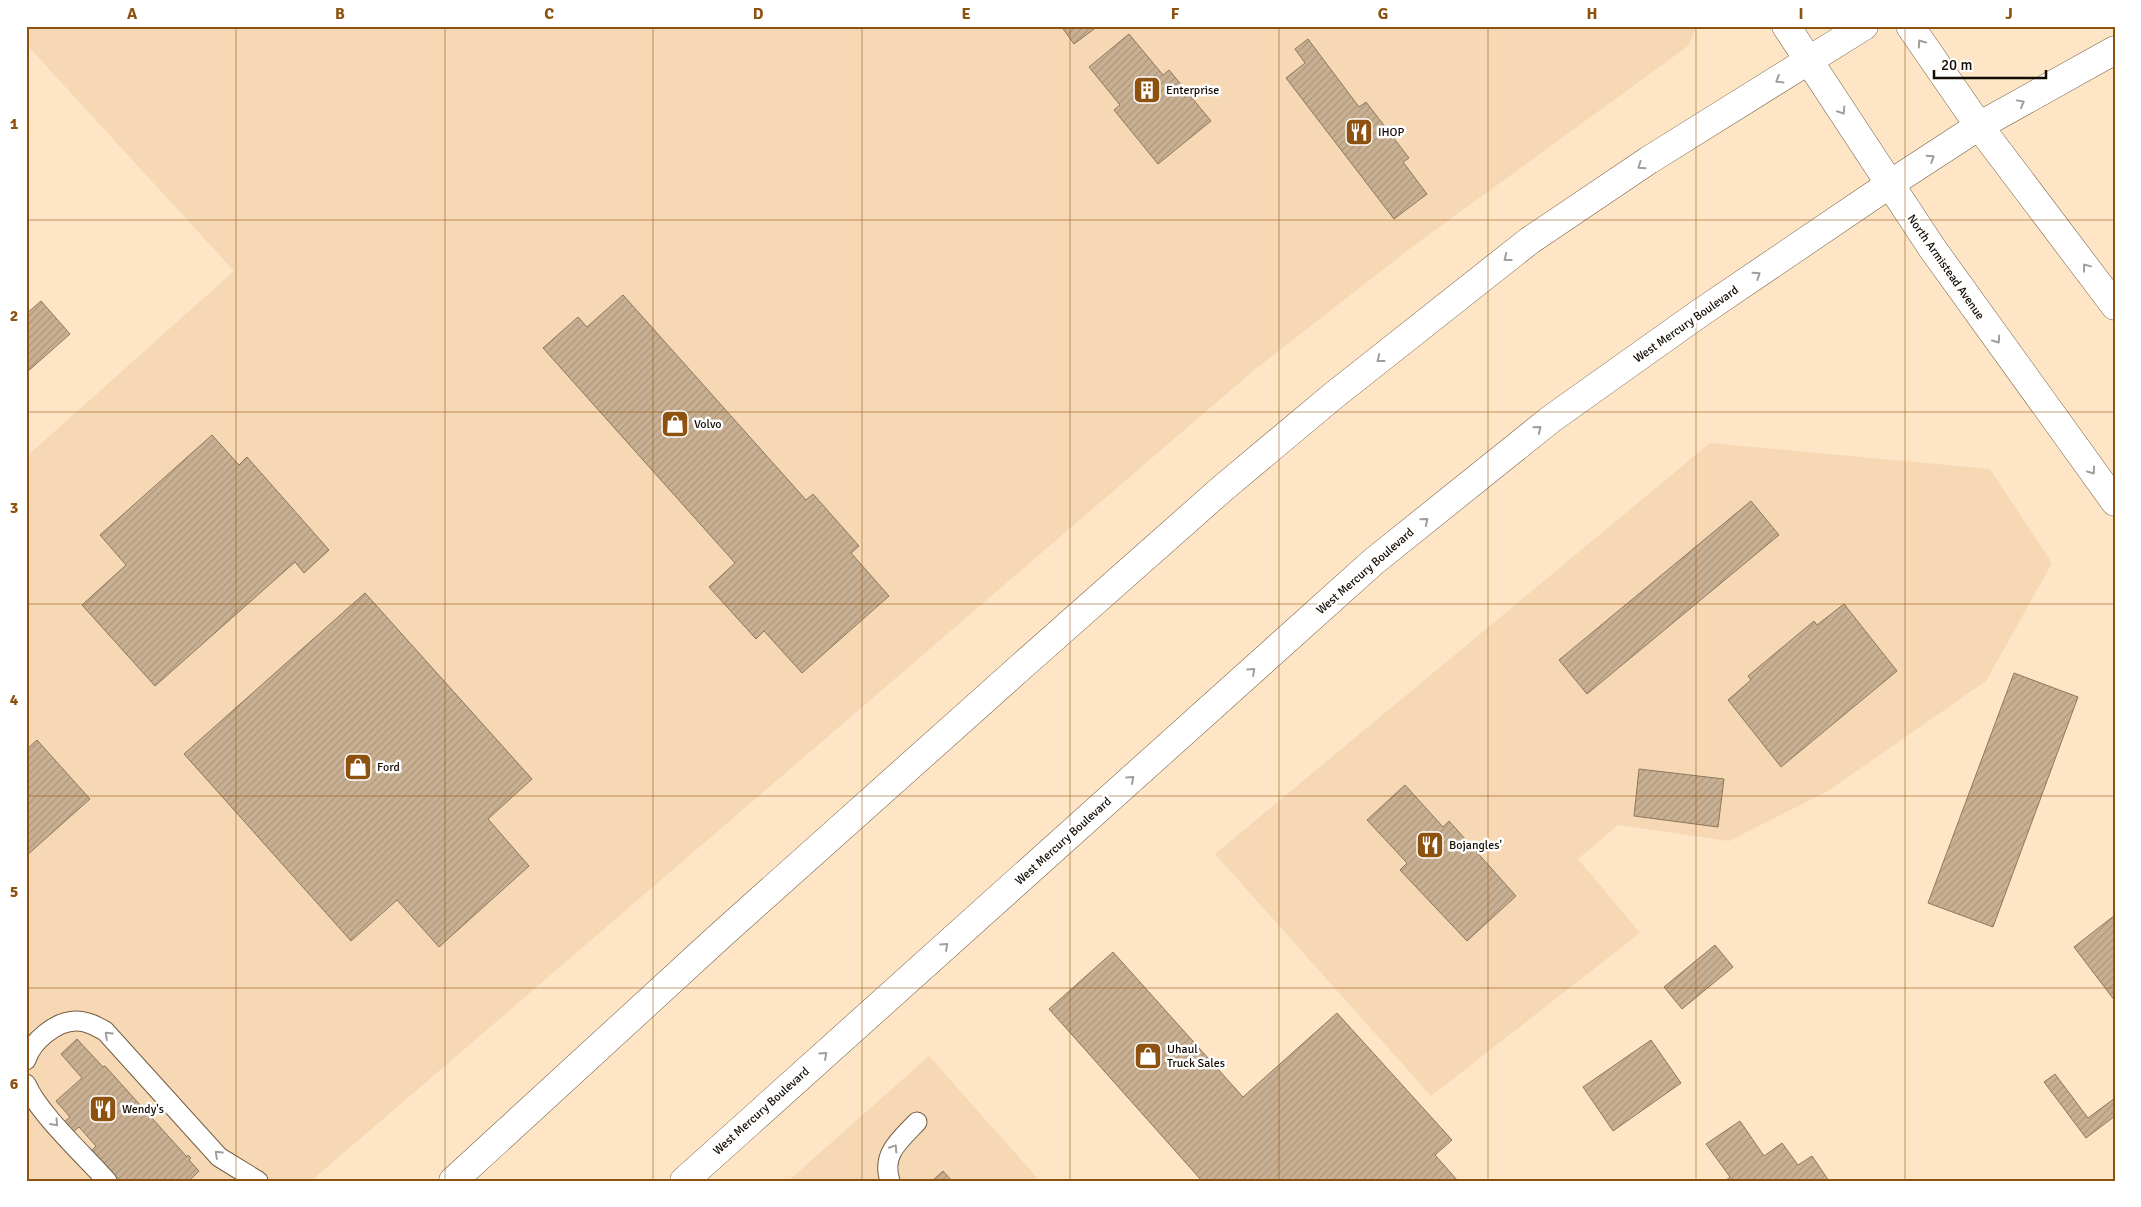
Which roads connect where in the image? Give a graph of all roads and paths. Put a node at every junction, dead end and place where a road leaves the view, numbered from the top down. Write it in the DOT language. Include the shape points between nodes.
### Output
graph roads {
  1 [pos="1786,26"];
  2 [pos="1864,26"];
  3 [pos="1910,26"];
  4 [pos="2115,50"];
  5 [pos="1809,60"];
  6 [pos="1979,126"];
  7 [pos="1890,184"];
  8 [pos="2115,306"];
  9 [pos="2115,502"];
  10 [pos="26,1060"];
  11 [pos="26,1084"];
  12 [pos="917,1122"];
  13 [pos="107,1181"];
  14 [pos="258,1181"];
  15 [pos="453,1181"];
  16 [pos="684,1181"];
  17 [pos="890,1181"];
  1 -- 5 [label="main road, North Armistead Avenue"];
  2 -- 5 [label="main road"];
  6 -- 3 [label="main road, one-way"];
  6 -- 4 [label="main road, West Mercury Boulevard, one-way"];
  5 -- 7 [label="main road, North Armistead Avenue, one-way"];
  5 -- 15 [label="main road, one-way" via="1649,160 1528,242 1318,408 1223,488 721,935"];
  7 -- 6 [label="main road, West Mercury Boulevard, one-way"];
  8 -- 6 [label="main road, one-way"];
  7 -- 9 [label="main road, North Armistead Avenue, one-way" via="1932,248"];
  16 -- 7 [label="main road, West Mercury Boulevard, one-way" via="1373,562 1551,420 1700,313"];
  14 -- 10 [label="lane, one-way" via="220,1157 105,1031 91,1023 75,1021 56,1027 42,1037"];
  11 -- 13 [label="lane, one-way" via="44,1111"];
  17 -- 12 [label="lane, one-way" via="887,1160 891,1151"];
}
